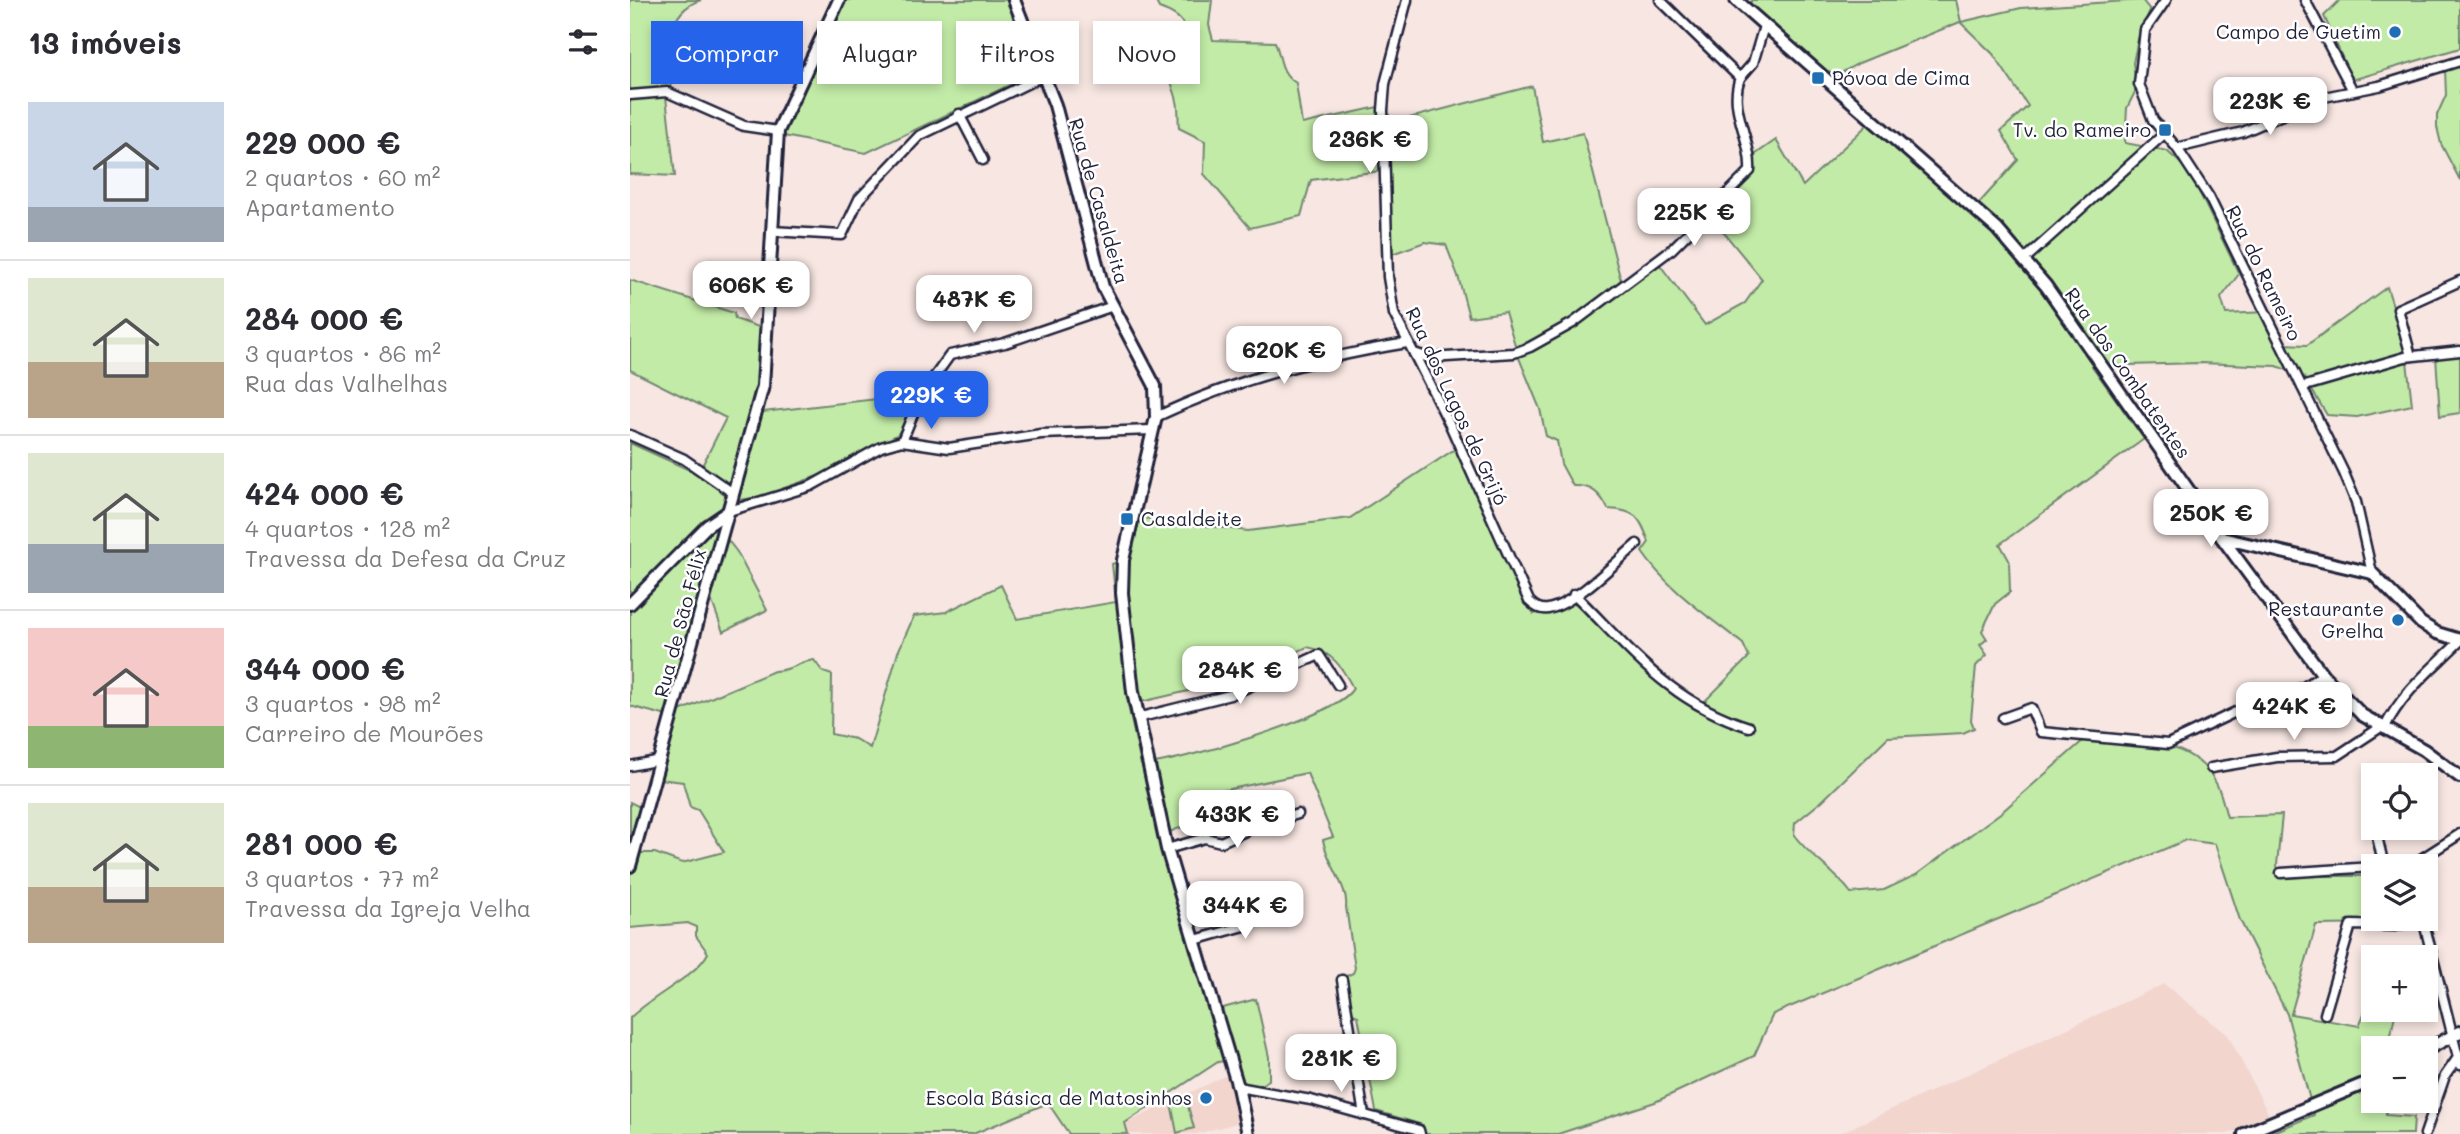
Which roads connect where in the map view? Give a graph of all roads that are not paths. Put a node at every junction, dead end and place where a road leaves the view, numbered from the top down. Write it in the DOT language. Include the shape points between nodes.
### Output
graph roads {
  1 [pos="839,0"];
  2 [pos="1014,0"];
  3 [pos="1407,0"];
  4 [pos="1660,0"];
  5 [pos="1736,0"];
  6 [pos="2166,0"];
  7 [pos="2305,0"];
  8 [pos="1022,21"];
  9 [pos="1764,26"];
  10 [pos="2460,61"];
  11 [pos="1740,78"];
  12 [pos="1025,84"];
  13 [pos="1046,84"];
  14 [pos="2353,91"];
  15 [pos="630,94"];
  16 [pos="959,114"];
  17 [pos="778,131"];
  18 [pos="2163,135"];
  19 [pos="2177,148"];
  20 [pos="983,160"];
  21 [pos="771,231"];
  22 [pos="2025,259"];
  23 [pos="2460,281"];
  24 [pos="1112,306"];
  25 [pos="1408,343"];
  26 [pos="2460,351"];
  27 [pos="1414,353"];
  28 [pos="2411,356"];
  29 [pos="2302,387"];
  30 [pos="1156,417"];
  31 [pos="1152,430"];
  32 [pos="630,435"];
  33 [pos="902,440"];
  34 [pos="733,493"];
  35 [pos="729,511"];
  36 [pos="2222,538"];
  37 [pos="1637,544"];
  38 [pos="2372,573"];
  39 [pos="1574,594"];
  40 [pos="630,604"];
  41 [pos="2460,640"];
  42 [pos="2323,675"];
  43 [pos="1338,685"];
  44 [pos="1137,718"];
  45 [pos="2003,718"];
  46 [pos="1749,727"];
  47 [pos="2382,728"];
  48 [pos="660,760"];
  49 [pos="630,766"];
  50 [pos="2211,768"];
  51 [pos="2460,777"];
  52 [pos="1298,814"];
  53 [pos="2460,834"];
  54 [pos="1167,849"];
  55 [pos="2429,854"];
  56 [pos="630,866"];
  57 [pos="2361,867"];
  58 [pos="2281,873"];
  59 [pos="1243,909"];
  60 [pos="2361,925"];
  61 [pos="2425,931"];
  62 [pos="1195,940"];
  63 [pos="1342,980"];
  64 [pos="2325,1014"];
  65 [pos="2457,1033"];
  66 [pos="2438,1043"];
  67 [pos="2459,1061"];
  68 [pos="2361,1085"];
  69 [pos="1238,1087"];
  70 [pos="1364,1115"];
  71 [pos="1248,1134"];
  72 [pos="1420,1134"];
  73 [pos="2244,1134"];
  74 [pos="2425,1134"];
  1 -- 17 [label="main road, Rua de São Félix"];
  2 -- 8 [label="main road, Rua de Casaldeita"];
  3 -- 25 [label="street, Rua dos Lagos de Grijó" via="1385,84 1383,110 1388,277 1394,314"];
  4 -- 11 [label="street"];
  5 -- 9 [label="main road, Rua dos Combatentes"];
  6 -- 18 [label="street, Rua do Rameiro" via="2145,30 2139,84"];
  7 -- 14 [label="street"];
  9 -- 11 [label="street" via="1753,63"];
  9 -- 22 [label="main road, Rua dos Combatentes" via="1947,183"];
  10 -- 14 [label="street"];
  11 -- 27 [label="street" via="1735,98 1751,153 1750,171 1672,249 1592,310 1530,348 1429,358"];
  12 -- 16 [label="street"];
  13 -- 24 [label="main road, Rua de Casaldeita" via="1089,242"];
  14 -- 19 [label="street" via="2324,97 2243,132"];
  15 -- 17 [label="street" via="667,92 744,126"];
  16 -- 20 [label="street"];
  16 -- 21 [label="street" via="915,139 859,199 842,234"];
  17 -- 21 [label="main road, Rua de São Félix"];
  18 -- 19 [label="street, Rua do Rameiro"];
  18 -- 22 [label="street"];
  19 -- 29 [label="street, Rua do Rameiro" via="2209,197"];
  21 -- 34 [label="main road, Rua de São Félix" via="764,386"];
  22 -- 36 [label="main road, Rua dos Combatentes"];
  23 -- 28 [label="street" via="2398,310"];
  24 -- 30 [label="main road, Rua de Casaldeita" via="1152,377"];
  24 -- 33 [label="street" via="1005,343 950,355 920,397"];
  25 -- 27 [label="street, Rua dos Lagos de Grijó"];
  25 -- 30 [label="street" via="1253,378"];
  26 -- 28 [label="street"];
  27 -- 39 [label="street, Rua dos Lagos de Grijó" via="1529,601 1537,608 1549,609"];
  28 -- 29 [label="street"];
  29 -- 38 [label="street, Rua do Rameiro" via="2356,502"];
  30 -- 31 [label="main road, Rua de Casaldeita"];
  31 -- 33 [label="street" via="1041,434 949,448"];
  31 -- 44 [label="main road, Rua de Casaldeita" via="1124,553 1122,593"];
  32 -- 34 [label="street" via="684,459"];
  33 -- 35 [label="street" via="811,486"];
  34 -- 35 [label="main road, Rua de São Félix"];
  35 -- 40 [label="main road" via="707,526"];
  35 -- 48 [label="main road, Rua de São Félix"];
  36 -- 38 [label="main road"];
  36 -- 42 [label="main road, Rua dos Combatentes"];
  37 -- 39 [label="street, Rua dos Lagos de Grijó"];
  38 -- 41 [label="main road" via="2421,623"];
  39 -- 46 [label="street" via="1679,696 1715,716"];
  41 -- 47 [label="street" via="2411,689"];
  42 -- 45 [label="street" via="2168,744 2041,733 2031,708"];
  42 -- 47 [label="main road, Rua dos Combatentes" via="2362,715"];
  43 -- 44 [label="street" via="1319,655 1230,695"];
  44 -- 54 [label="main road, Rua de Casaldeita"];
  47 -- 50 [label="street" via="2337,755 2277,757"];
  47 -- 51 [label="main road, Rua dos Combatentes" via="2424,750"];
  48 -- 49 [label="street"];
  48 -- 56 [label="main road, Rua de São Félix"];
  52 -- 54 [label="street" via="1221,842 1205,838"];
  53 -- 55 [label="street"];
  54 -- 62 [label="main road, Rua de Casaldeita"];
  57 -- 58 [label="street"];
  59 -- 62 [label="street" via="1248,925"];
  60 -- 64 [label="street" via="2351,925"];
  61 -- 65 [label="street"];
  62 -- 69 [label="main road, Rua de Casaldeita"];
  63 -- 70 [label="street"];
  65 -- 66 [label="main road"];
  65 -- 67 [label="street"];
  67 -- 74 [label="street" via="2445,1076"];
  68 -- 73 [label="main road"];
  69 -- 70 [label="street"];
  69 -- 71 [label="main road, Rua de Casaldeita"];
  70 -- 72 [label="street"];
}
